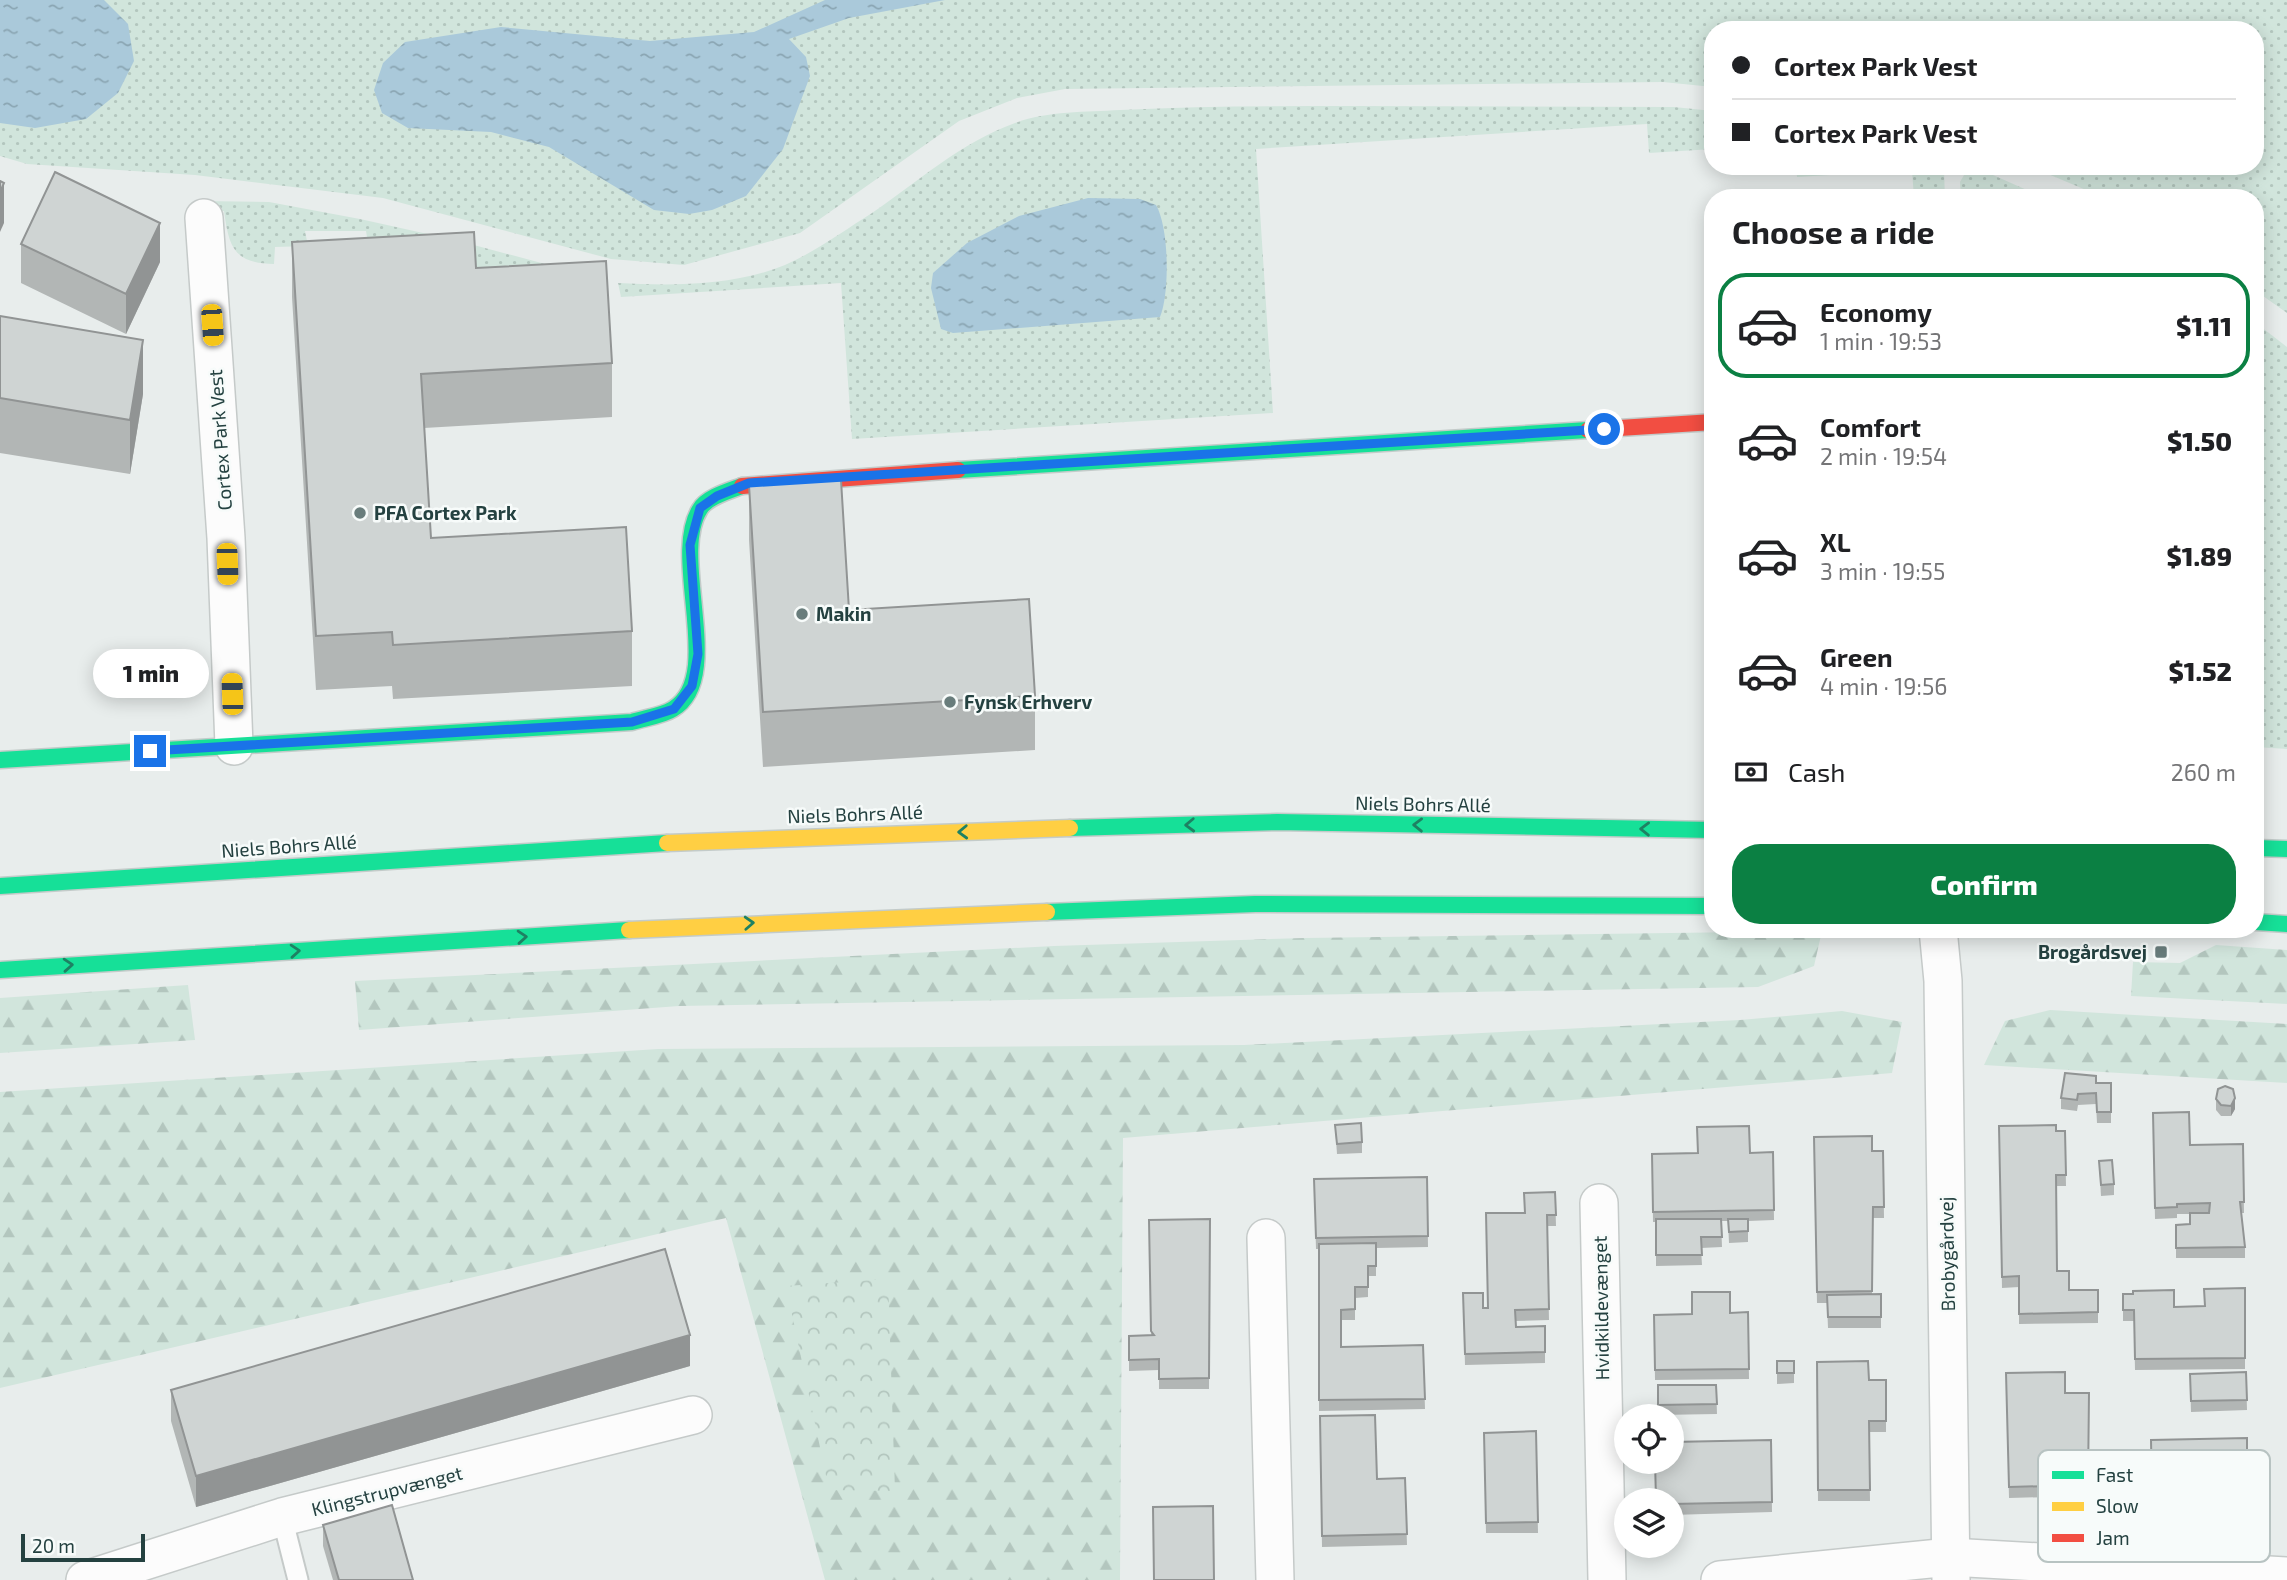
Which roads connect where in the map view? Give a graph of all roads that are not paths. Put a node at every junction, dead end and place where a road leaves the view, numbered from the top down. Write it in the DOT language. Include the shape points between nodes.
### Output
graph roads {
  1 [pos="204,218"];
  2 [pos="1704,423"];
  3 [pos="234,746"];
  4 [pos="0,760"];
  5 [pos="1704,831"];
  6 [pos="2264,848"];
  7 [pos="2287,849"];
  8 [pos="0,886"];
  9 [pos="1704,906"];
  10 [pos="2264,923"];
  11 [pos="2287,924"];
  12 [pos="1939,938"];
  13 [pos="0,970"];
  14 [pos="1599,1203"];
  15 [pos="1266,1238"];
  16 [pos="693,1415"];
  17 [pos="282,1517"];
  18 [pos="1951,1569"];
  19 [pos="142,1571"];
  20 [pos="2287,1576"];
  21 [pos="85,1580"];
  22 [pos="298,1580"];
  23 [pos="1275,1580"];
  24 [pos="1607,1580"];
  25 [pos="1720,1580"];
  1 -- 3 [label="street, Cortex Park Vest" via="226,538"];
  2 -- 3 [label="street" via="749,483 700,508 690,545 698,654 692,686 674,709 632,722"];
  3 -- 4 [label="street"];
  5 -- 8 [label="street, Niels Bohrs Allé, one-way" via="1277,822 738,838"];
  6 -- 7 [label="street"];
  13 -- 9 [label="street, one-way" via="748,923 1255,904"];
  10 -- 11 [label="street"];
  12 -- 18 [label="street, Brobygårdvej"];
  14 -- 24 [label="street, Hvidkildevænget"];
  15 -- 23 [label="street"];
  16 -- 17 [label="street, Klingstrupvænget"];
  17 -- 19 [label="street, Klingstrupvænget"];
  17 -- 22 [label="lane"];
  18 -- 20 [label="street"];
  18 -- 25 [label="street"];
  19 -- 21 [label="street, Klingstrupvænget"];
}
